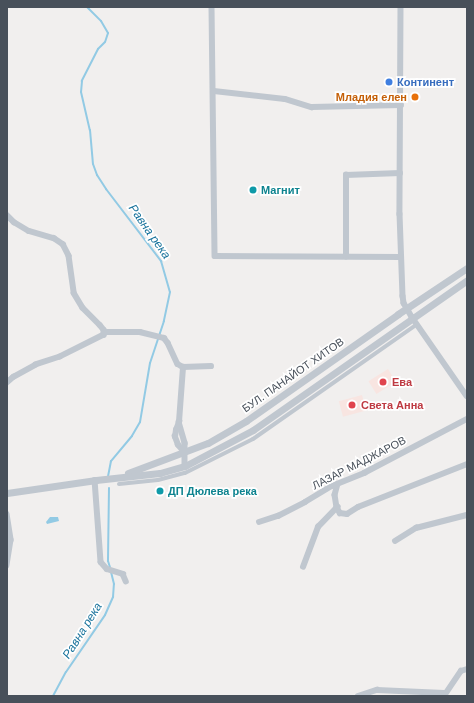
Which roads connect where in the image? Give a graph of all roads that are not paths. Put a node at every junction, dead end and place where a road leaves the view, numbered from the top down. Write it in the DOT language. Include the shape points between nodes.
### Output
graph roads {
  1 [pos="212,7"];
  2 [pos="401,7"];
  3 [pos="214,92"];
  4 [pos="401,105"];
  5 [pos="400,173"];
  6 [pos="7,215"];
  7 [pos="346,257"];
  8 [pos="401,257"];
  9 [pos="467,268"];
  10 [pos="467,280"];
  11 [pos="407,308"];
  12 [pos="412,317"];
  13 [pos="417,324"];
  14 [pos="104,332"];
  15 [pos="211,366"];
  16 [pos="183,367"];
  17 [pos="7,383"];
  18 [pos="467,396"];
  19 [pos="467,419"];
  20 [pos="179,422"];
  21 [pos="184,452"];
  22 [pos="467,464"];
  23 [pos="185,466"];
  24 [pos="95,480"];
  25 [pos="119,481"];
  26 [pos="338,484"];
  27 [pos="7,494"];
  28 [pos="337,507"];
  29 [pos="7,514"];
  30 [pos="467,514"];
  31 [pos="259,522"];
  32 [pos="396,541"];
  33 [pos="7,566"];
  34 [pos="303,567"];
  35 [pos="126,581"];
  36 [pos="467,669"];
  37 [pos="444,695"];
  38 [pos="358,696"];
  1 -- 3 [label="street"];
  2 -- 4 [label="street"];
  3 -- 4 [label="street" via="285,99 312,107"];
  3 -- 7 [label="street" via="215,256"];
  4 -- 5 [label="street"];
  5 -- 7 [label="street" via="346,175"];
  5 -- 8 [label="street"];
  6 -- 14 [label="street" via="29,231 54,238 63,244 69,256 74,293 83,308"];
  7 -- 8 [label="street"];
  8 -- 11 [label="street" via="401,280"];
  9 -- 11 [label="street, БУЛ. ПАНАЙОТ ХИТОВ"];
  10 -- 12 [label="street, БУЛ. ПАНАЙОТ ХИТОВ"];
  11 -- 12 [label="street"];
  11 -- 21 [label="street, БУЛ. ПАНАЙОТ ХИТОВ" via="246,421 208,443"];
  12 -- 13 [label="street"];
  12 -- 23 [label="street, БУЛ. ПАНАЙОТ ХИТОВ" via="253,430"];
  13 -- 18 [label="street"];
  13 -- 25 [label="street" via="246,443 185,473 158,480"];
  14 -- 16 [label="street" via="155,334 168,343 178,364"];
  14 -- 17 [label="street" via="99,339 36,365 14,376"];
  15 -- 16 [label="street"];
  16 -- 20 [label="street"];
  19 -- 26 [label="street, ЛАЗАР МАДЖАРОВ"];
  20 -- 21 [label="street" via="184,436"];
  20 -- 21 [label="street" via="175,437"];
  21 -- 23 [label="street"];
  21 -- 25 [label="street, БУЛ. ПАНАЙОТ ХИТОВ"];
  22 -- 28 [label="street" via="358,507 347,514 340,513"];
  23 -- 25 [label="street, БУЛ. ПАНАЙОТ ХИТОВ" via="160,474"];
  24 -- 25 [label="street, БУЛ. ПАНАЙОТ ХИТОВ"];
  24 -- 27 [label="street, БУЛ. ПАНАЙОТ ХИТОВ"];
  24 -- 35 [label="street" via="101,562 107,569 123,574"];
  26 -- 28 [label="street" via="335,495"];
  26 -- 31 [label="street, ЛАЗАР МАДЖАРОВ" via="278,516"];
  28 -- 34 [label="street" via="318,527"];
  29 -- 33 [label="street" via="11,540"];
  30 -- 32 [label="street" via="416,528"];
  36 -- 37 [label="street" via="461,671"];
  37 -- 38 [label="street" via="377,690"];
}
